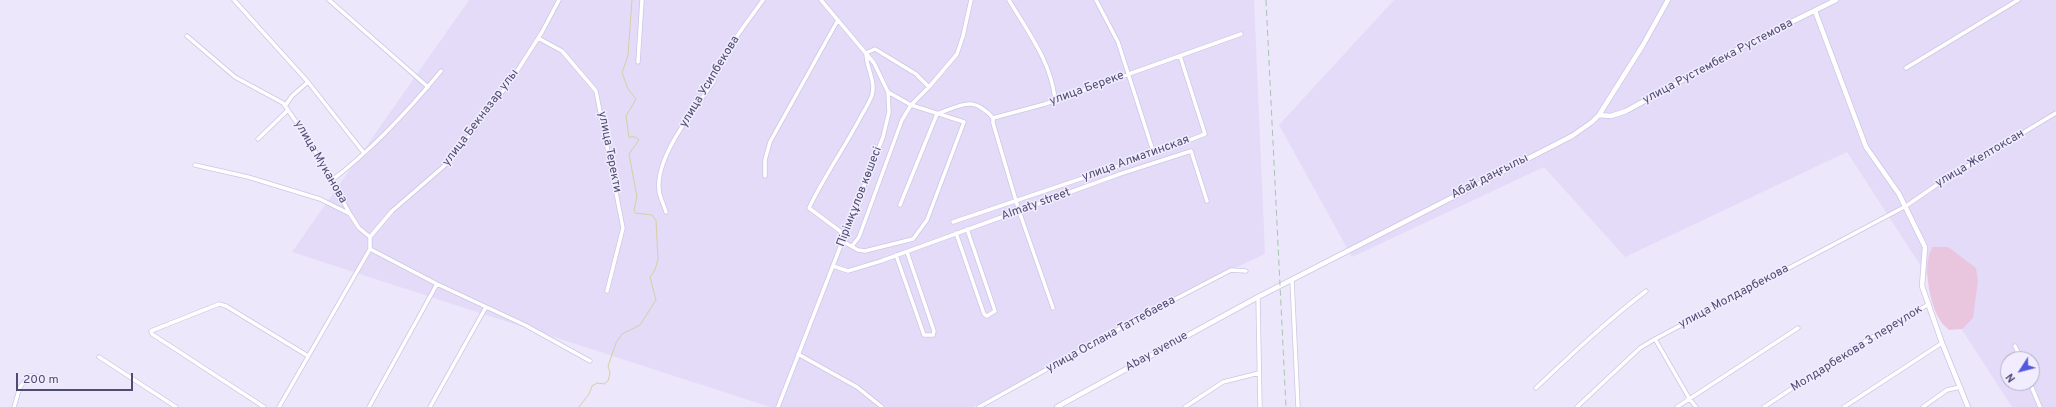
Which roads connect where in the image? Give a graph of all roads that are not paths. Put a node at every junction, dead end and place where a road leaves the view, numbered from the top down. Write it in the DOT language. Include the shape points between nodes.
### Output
graph roads {
  1 [pos="234,0"];
  2 [pos="329,0"];
  3 [pos="559,0"];
  4 [pos="642,0"];
  5 [pos="763,0"];
  6 [pos="971,0"];
  7 [pos="1009,0"];
  8 [pos="1096,0"];
  9 [pos="1668,0"];
  10 [pos="1836,0"];
  11 [pos="2018,0"];
  12 [pos="824,1"];
  13 [pos="1815,11"];
  14 [pos="838,20"];
  15 [pos="1241,34"];
  16 [pos="187,36"];
  17 [pos="538,38"];
  18 [pos="866,53"];
  19 [pos="1180,56"];
  20 [pos="638,62"];
  21 [pos="1906,68"];
  22 [pos="441,72"];
  23 [pos="1127,74"];
  24 [pos="308,82"];
  25 [pos="428,87"];
  26 [pos="929,87"];
  27 [pos="888,92"];
  28 [pos="1055,99"];
  29 [pos="911,105"];
  30 [pos="285,106"];
  31 [pos="288,110"];
  32 [pos="2056,113"];
  33 [pos="937,114"];
  34 [pos="1598,115"];
  35 [pos="993,118"];
  36 [pos="258,139"];
  37 [pos="364,153"];
  38 [pos="1154,154"];
  39 [pos="195,165"];
  40 [pos="765,176"];
  41 [pos="332,180"];
  42 [pos="1016,201"];
  43 [pos="1206,201"];
  44 [pos="900,205"];
  45 [pos="1906,206"];
  46 [pos="1019,211"];
  47 [pos="666,212"];
  48 [pos="350,214"];
  49 [pos="953,222"];
  50 [pos="967,229"];
  51 [pos="956,233"];
  52 [pos="844,234"];
  53 [pos="370,237"];
  54 [pos="842,241"];
  55 [pos="852,246"];
  56 [pos="370,249"];
  57 [pos="907,252"];
  58 [pos="896,255"];
  59 [pos="833,266"];
  60 [pos="1246,271"];
  61 [pos="1292,280"];
  62 [pos="437,284"];
  63 [pos="607,291"];
  64 [pos="1646,291"];
  65 [pos="1258,297"];
  66 [pos="1929,304"];
  67 [pos="486,307"];
  68 [pos="1053,308"];
  69 [pos="1798,328"];
  70 [pos="1655,339"];
  71 [pos="1942,343"];
  72 [pos="2015,346"];
  73 [pos="2017,351"];
  74 [pos="798,354"];
  75 [pos="308,356"];
  76 [pos="99,357"];
  77 [pos="590,361"];
  78 [pos="1259,373"];
  79 [pos="38,376"];
  80 [pos="1960,387"];
  81 [pos="1536,388"];
  82 [pos="2033,391"];
  83 [pos="1689,398"];
  84 [pos="14,407"];
  85 [pos="176,407"];
  86 [pos="264,407"];
  87 [pos="279,407"];
  88 [pos="369,407"];
  89 [pos="430,407"];
  90 [pos="778,407"];
  91 [pos="882,407"];
  92 [pos="979,407"];
  93 [pos="1057,407"];
  94 [pos="1185,407"];
  95 [pos="1260,407"];
  96 [pos="1298,407"];
  97 [pos="1577,407"];
  98 [pos="1677,407"];
  99 [pos="1696,407"];
  100 [pos="1764,407"];
  101 [pos="1844,407"];
  102 [pos="1923,407"];
  103 [pos="1968,407"];
  104 [pos="2040,407"];
  1 -- 24 [label="street"];
  2 -- 25 [label="street"];
  3 -- 17 [label="street, улица Бекназар улы"];
  4 -- 20 [label="street"];
  5 -- 47 [label="street, улица Усипбекова" via="730,47 715,72 714,81 667,151 660,168 658,190"];
  6 -- 26 [label="street" via="964,36 957,54"];
  7 -- 28 [label="street" via="1033,37 1048,69 1054,85"];
  8 -- 23 [label="street" via="1118,42"];
  9 -- 34 [label="street, Абай даңғылы" via="1643,45"];
  10 -- 13 [label="street, улица Рустембека Рустемова"];
  11 -- 21 [label="street"];
  12 -- 14 [label="street, Пірімқұлов көшесі"];
  13 -- 34 [label="street, улица Рустембека Рустемова" via="1751,42 1626,111 1611,116"];
  13 -- 45 [label="street" via="1866,147"];
  14 -- 18 [label="street, Пірімқұлов көшесі"];
  14 -- 40 [label="street" via="770,142 765,160"];
  15 -- 19 [label="street, улица Береке"];
  16 -- 30 [label="street, улица Муканова" via="245,84 277,99"];
  17 -- 53 [label="street, улица Бекназар улы" via="512,79 446,166 392,211"];
  17 -- 63 [label="street, улица Теректи" via="562,51 596,91 623,228"];
  18 -- 26 [label="street" via="875,49 916,74"];
  18 -- 27 [label="street, Пірімқұлов көшесі"];
  18 -- 52 [label="street" via="866,64 872,76 872,94 809,208"];
  19 -- 23 [label="street, улица Береке"];
  19 -- 38 [label="street, улица Алматинская" via="1205,134"];
  22 -- 25 [label="street"];
  23 -- 28 [label="street, улица Береке"];
  23 -- 38 [label="street"];
  24 -- 30 [label="street"];
  24 -- 37 [label="street"];
  25 -- 37 [label="street"];
  26 -- 29 [label="street"];
  27 -- 29 [label="street"];
  27 -- 52 [label="street, Пірімқұлов көшесі" via="889,112 883,137"];
  28 -- 35 [label="street, улица Береке"];
  29 -- 33 [label="street"];
  29 -- 55 [label="street" via="902,120 859,237"];
  30 -- 31 [label="street, улица Муканова"];
  31 -- 36 [label="street"];
  31 -- 41 [label="street, улица Муканова"];
  32 -- 45 [label="street, улица Желтоксан"];
  33 -- 35 [label="street" via="971,103 984,107"];
  33 -- 44 [label="street"];
  33 -- 55 [label="street" via="964,122 927,220 913,239 865,251"];
  34 -- 61 [label="street, Абай даңғылы" via="1572,136"];
  35 -- 42 [label="street"];
  37 -- 41 [label="street" via="353,165"];
  38 -- 42 [label="street, улица Алматинская"];
  39 -- 48 [label="street" via="248,177 320,199"];
  41 -- 48 [label="street, улица Муканова"];
  42 -- 46 [label="street"];
  42 -- 49 [label="street, улица Алматинская"];
  43 -- 46 [label="street, Almaty street" via="1191,151"];
  45 -- 66 [label="street" via="1925,247 1922,286"];
  45 -- 70 [label="street, улица Молдарбекова"];
  46 -- 50 [label="street, Almaty street"];
  46 -- 68 [label="street"];
  48 -- 53 [label="street, улица Муканова" via="359,228"];
  50 -- 51 [label="street, Almaty street"];
  50 -- 51 [label="street" via="995,311 988,316 984,314"];
  51 -- 57 [label="street, Almaty street"];
  52 -- 54 [label="street, Пірімқұлов көшесі"];
  53 -- 56 [label="street"];
  54 -- 55 [label="street"];
  54 -- 59 [label="street, Пірімқұлов көшесі"];
  56 -- 62 [label="street"];
  56 -- 75 [label="street"];
  57 -- 58 [label="street, Almaty street"];
  57 -- 58 [label="street" via="934,331 933,335 924,335"];
  58 -- 59 [label="street, Almaty street" via="848,271"];
  59 -- 74 [label="street, Пірімқұлов көшесі"];
  60 -- 92 [label="street, улица Ослана Таттебаева" via="1231,270"];
  61 -- 65 [label="street, Абай даңғылы"];
  61 -- 96 [label="street"];
  62 -- 67 [label="street"];
  62 -- 88 [label="street"];
  64 -- 81 [label="street" via="1589,338"];
  65 -- 78 [label="street"];
  65 -- 93 [label="street, Abay avenue"];
  66 -- 71 [label="street"];
  66 -- 100 [label="street, Молдарбекова 3 переулок" via="1847,352"];
  67 -- 77 [label="street"];
  67 -- 89 [label="street"];
  69 -- 83 [label="street"];
  70 -- 83 [label="street"];
  70 -- 97 [label="street, улица Молдарбекова" via="1640,348"];
  71 -- 80 [label="street"];
  71 -- 101 [label="street"];
  72 -- 73 [label="street"];
  74 -- 90 [label="street, Пірімқұлов көшесі"];
  74 -- 91 [label="street" via="857,386"];
  75 -- 86 [label="street" via="219,304 151,331"];
  75 -- 87 [label="street"];
  76 -- 85 [label="street"];
  78 -- 94 [label="street" via="1224,382"];
  78 -- 95 [label="street"];
  79 -- 84 [label="street" via="30,376 20,387"];
  80 -- 102 [label="street" via="1947,390"];
  80 -- 103 [label="street"];
  82 -- 104 [label="street"];
  83 -- 98 [label="street"];
  83 -- 99 [label="street"];
}
